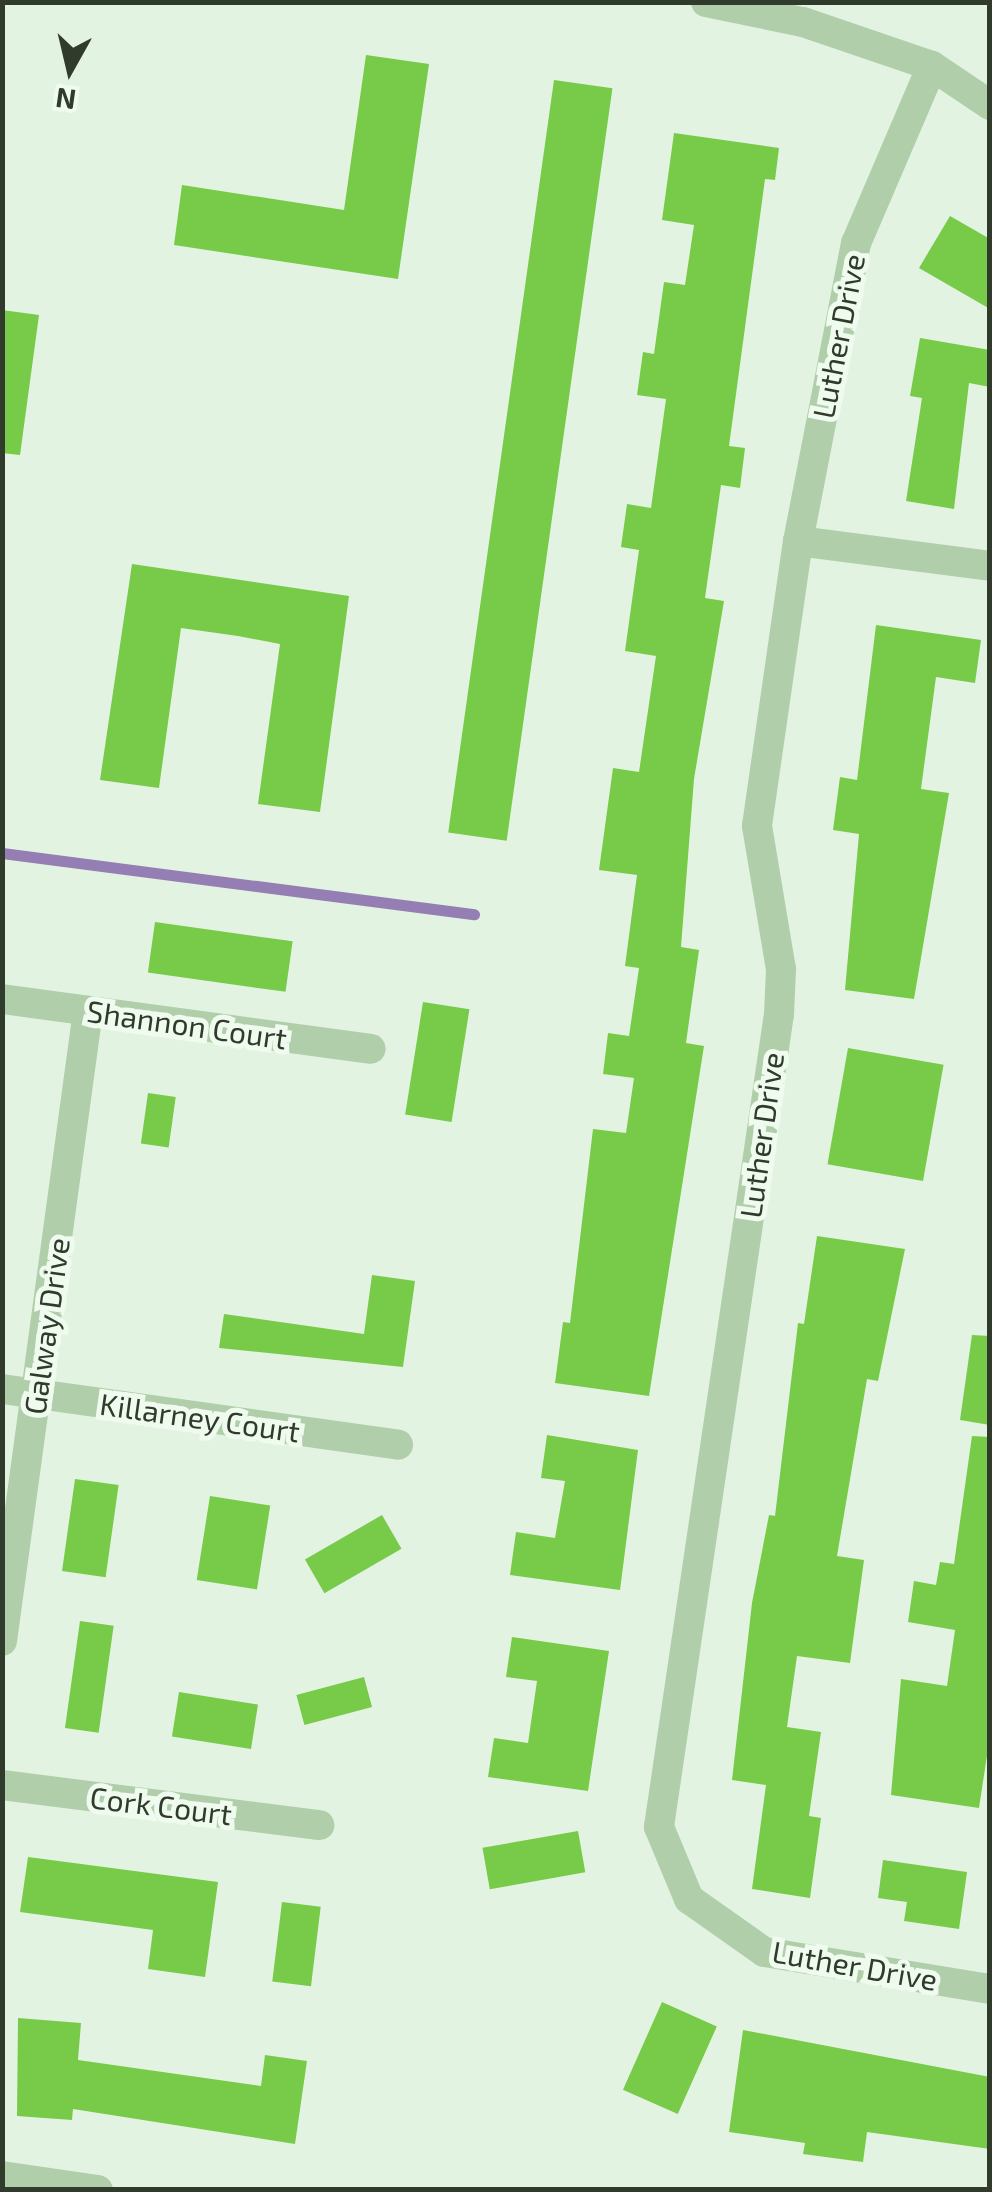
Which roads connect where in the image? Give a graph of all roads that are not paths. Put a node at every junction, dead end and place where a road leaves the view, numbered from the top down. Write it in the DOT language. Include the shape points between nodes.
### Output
graph roads {
  1 [pos="706,2"];
  2 [pos="806,12"];
  3 [pos="932,66"];
  4 [pos="990,105"];
  5 [pos="798,541"];
  6 [pos="990,566"];
  7 [pos="2,999"];
  8 [pos="88,1011"];
  9 [pos="372,1049"];
  10 [pos="2,1389"];
  11 [pos="37,1394"];
  12 [pos="398,1445"];
  13 [pos="2,1641"];
  14 [pos="2,1784"];
  15 [pos="319,1825"];
  16 [pos="990,1989"];
  17 [pos="2,2176"];
  18 [pos="98,2190"];
  1 -- 2 [label="street"];
  2 -- 3 [label="street"];
  3 -- 4 [label="street"];
  3 -- 5 [label="street, Luther Drive" via="856,242"];
  5 -- 6 [label="street"];
  5 -- 16 [label="street, Luther Drive" via="757,826 780,969 779,1014 659,1827 689,1899 764,1952"];
  7 -- 8 [label="street, Shannon Court"];
  8 -- 9 [label="street, Shannon Court"];
  8 -- 11 [label="street, Galway Drive"];
  10 -- 11 [label="street, Killarney Court"];
  11 -- 12 [label="street, Killarney Court"];
  11 -- 13 [label="street, Galway Drive"];
  14 -- 15 [label="street, Cork Court"];
  17 -- 18 [label="street"];
}
